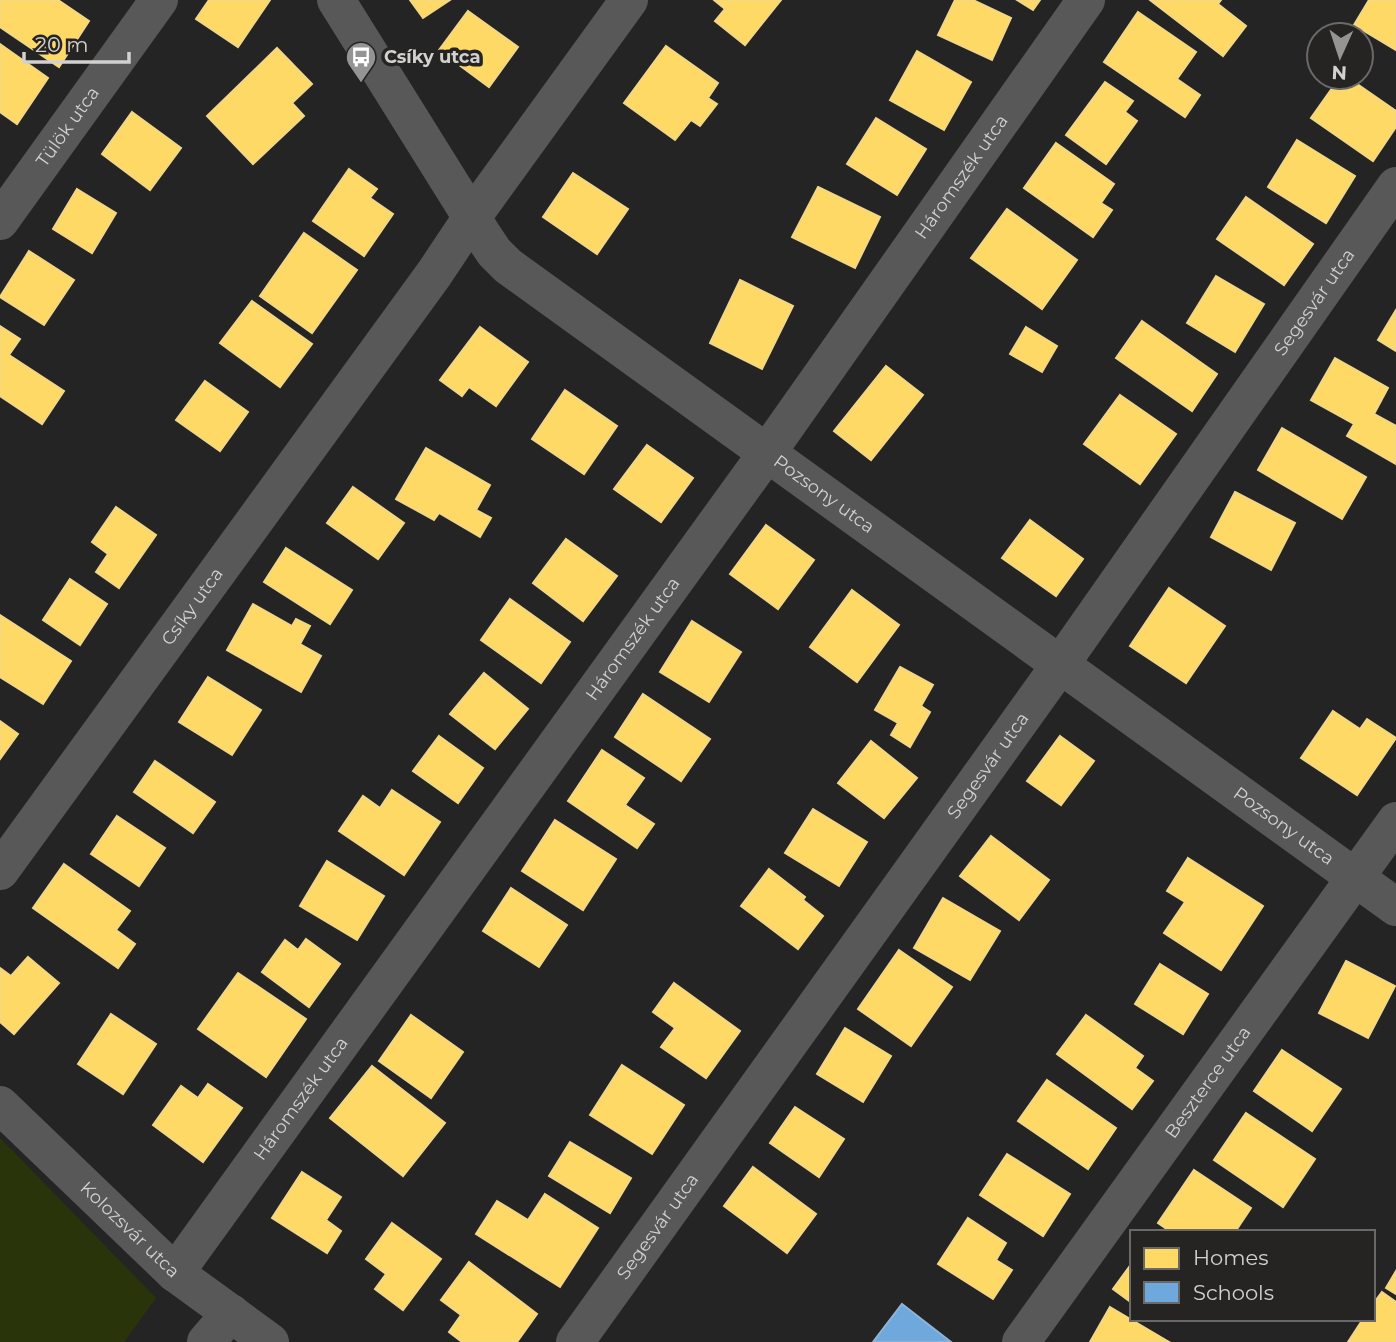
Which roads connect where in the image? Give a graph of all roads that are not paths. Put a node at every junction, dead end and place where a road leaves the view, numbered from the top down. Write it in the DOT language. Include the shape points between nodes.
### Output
graph roads {
  1 [pos="159,0"];
  2 [pos="337,0"];
  3 [pos="629,0"];
  4 [pos="1086,0"];
  5 [pos="1396,186"];
  6 [pos="472,217"];
  7 [pos="0,221"];
  8 [pos="767,453"];
  9 [pos="1060,665"];
  10 [pos="1396,821"];
  11 [pos="0,871"];
  12 [pos="1356,878"];
  13 [pos="1396,907"];
  14 [pos="0,1105"];
  15 [pos="175,1273"];
  16 [pos="230,1313"];
  17 [pos="206,1342"];
  18 [pos="270,1342"];
  19 [pos="575,1342"];
  20 [pos="1021,1342"];
  1 -- 7 [label="street, Tülök utca"];
  2 -- 6 [label="street, Pozsony utca"];
  3 -- 6 [label="street, Csíky utca"];
  4 -- 8 [label="street, Háromszék utca"];
  5 -- 9 [label="street, Segesvár utca"];
  6 -- 8 [label="street, Pozsony utca" via="508,267"];
  6 -- 11 [label="street, Csíky utca"];
  8 -- 9 [label="street, Pozsony utca"];
  8 -- 15 [label="street, Háromszék utca"];
  9 -- 12 [label="street, Pozsony utca"];
  9 -- 19 [label="street, Segesvár utca"];
  10 -- 12 [label="street, Beszterce utca"];
  12 -- 13 [label="street, Pozsony utca"];
  12 -- 20 [label="street, Beszterce utca"];
  14 -- 15 [label="street, Kolozsvár utca"];
  15 -- 16 [label="street, Kolozsvár utca"];
  16 -- 17 [label="street"];
  16 -- 18 [label="street, Kolozsvár utca"];
}
